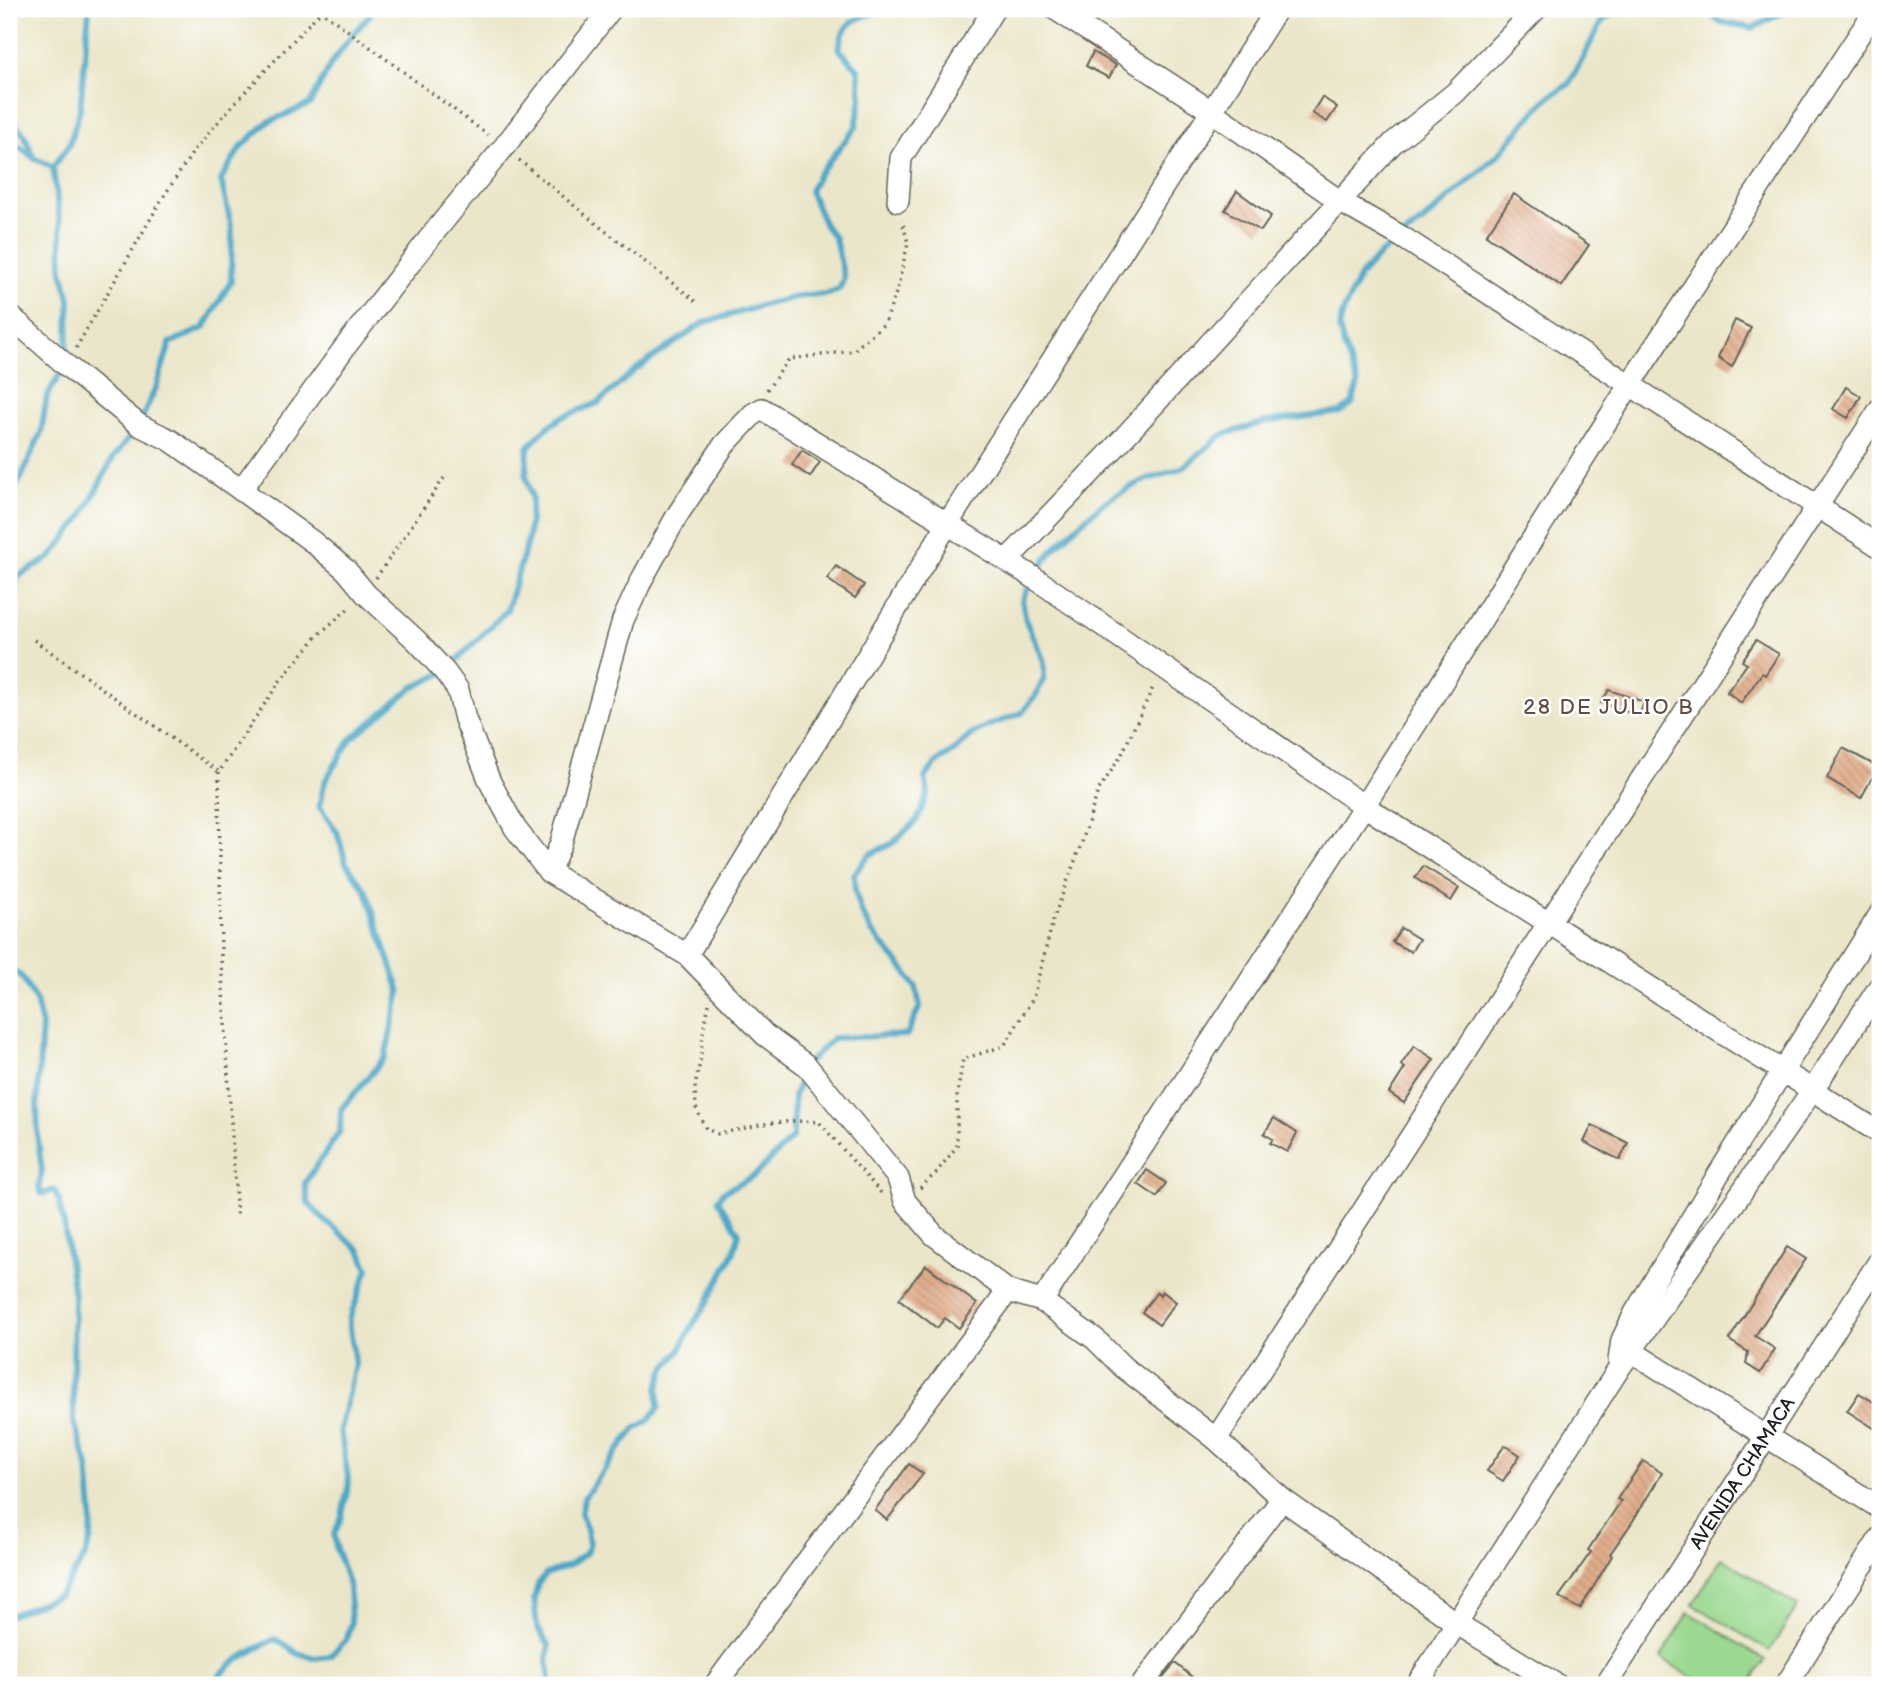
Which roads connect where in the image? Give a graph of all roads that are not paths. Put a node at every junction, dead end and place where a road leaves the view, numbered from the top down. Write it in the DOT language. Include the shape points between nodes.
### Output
graph roads {
  1 [pos="611,9"];
  2 [pos="994,9"];
  3 [pos="1055,9"];
  4 [pos="1277,9"];
  5 [pos="1535,9"];
  6 [pos="1876,9"];
  7 [pos="1211,111"];
  8 [pos="898,201"];
  9 [pos="1341,202"];
  10 [pos="9,316"];
  11 [pos="1629,386"];
  12 [pos="1880,409"];
  13 [pos="241,490"];
  14 [pos="1819,506"];
  15 [pos="948,523"];
  16 [pos="1880,547"];
  17 [pos="1007,560"];
  18 [pos="1364,806"];
  19 [pos="549,872"];
  20 [pos="1880,914"];
  21 [pos="1549,924"];
  22 [pos="687,955"];
  23 [pos="1880,986"];
  24 [pos="1782,1072"];
  25 [pos="1812,1091"];
  26 [pos="1880,1133"];
  27 [pos="1880,1259"];
  28 [pos="1008,1291"];
  29 [pos="1042,1301"];
  30 [pos="1631,1351"];
  31 [pos="1618,1370"];
  32 [pos="1766,1437"];
  33 [pos="1216,1439"];
  34 [pos="1282,1499"];
  35 [pos="1880,1508"];
  36 [pos="1880,1538"];
  37 [pos="1456,1623"];
  38 [pos="715,1685"];
  39 [pos="1142,1685"];
  40 [pos="1417,1685"];
  41 [pos="1557,1685"];
  42 [pos="1605,1685"];
  43 [pos="1786,1685"];
  1 -- 13 [label="street" via="345,347"];
  2 -- 8 [label="street" via="901,158"];
  3 -- 7 [label="street"];
  4 -- 7 [label="street"];
  5 -- 9 [label="street" via="1455,93 1393,143"];
  6 -- 11 [label="street"];
  7 -- 9 [label="street"];
  7 -- 15 [label="street"];
  9 -- 11 [label="street"];
  9 -- 17 [label="street"];
  10 -- 13 [label="street" via="139,425 170,440"];
  11 -- 14 [label="street"];
  11 -- 18 [label="street"];
  12 -- 14 [label="street"];
  13 -- 19 [label="street" via="346,570 445,671 458,690 490,782 515,828"];
  14 -- 16 [label="street"];
  14 -- 21 [label="street"];
  15 -- 17 [label="street"];
  15 -- 19 [label="street" via="762,409 753,414 724,445 678,514 623,620"];
  15 -- 22 [label="street"];
  17 -- 18 [label="street"];
  18 -- 21 [label="street"];
  18 -- 29 [label="street"];
  19 -- 22 [label="street"];
  20 -- 24 [label="street"];
  21 -- 24 [label="street"];
  21 -- 33 [label="street"];
  22 -- 28 [label="street" via="765,1035 806,1065 898,1178 905,1200 934,1235"];
  23 -- 25 [label="street"];
  24 -- 25 [label="street"];
  24 -- 31 [label="street" via="1635,1312 1622,1339"];
  25 -- 26 [label="street"];
  25 -- 30 [label="street"];
  27 -- 32 [label="street, AVENIDA CHAMACA"];
  28 -- 29 [label="street"];
  28 -- 38 [label="street"];
  29 -- 33 [label="street"];
  30 -- 31 [label="street"];
  30 -- 32 [label="street"];
  31 -- 37 [label="street"];
  32 -- 35 [label="street"];
  32 -- 42 [label="street, AVENIDA CHAMACA"];
  33 -- 34 [label="street"];
  34 -- 37 [label="street"];
  34 -- 39 [label="street"];
  36 -- 43 [label="street"];
  37 -- 40 [label="street"];
  37 -- 41 [label="street"];
}
